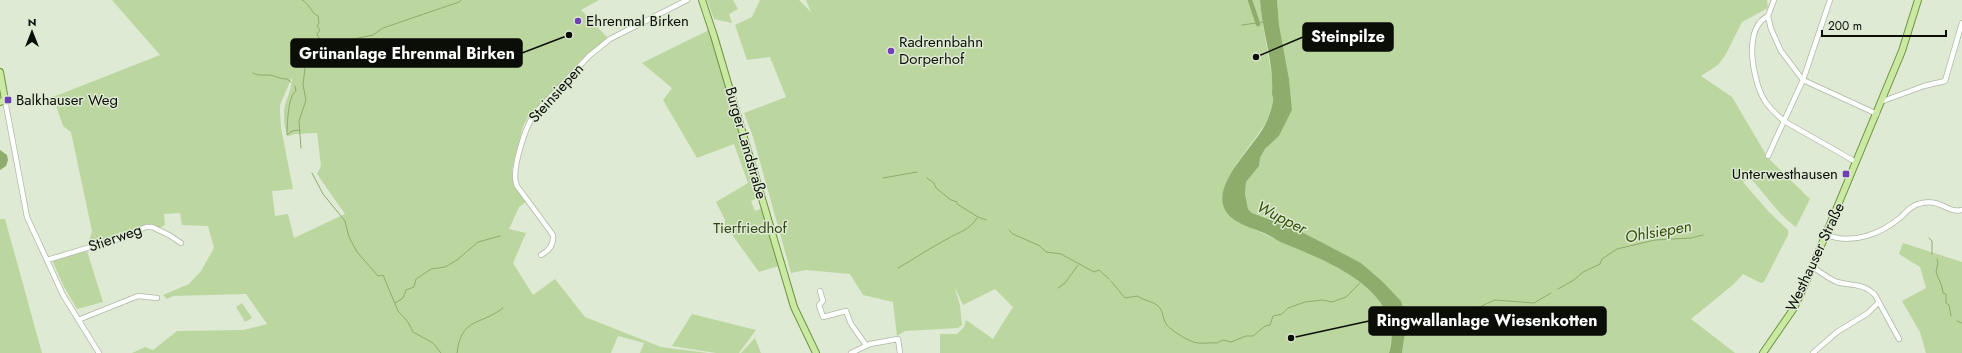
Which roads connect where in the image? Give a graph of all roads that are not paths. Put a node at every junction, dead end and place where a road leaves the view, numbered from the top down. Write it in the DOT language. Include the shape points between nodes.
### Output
graph roads {
  1 [pos="687,0"];
  2 [pos="702,0"];
  3 [pos="1774,0"];
  4 [pos="1830,0"];
  5 [pos="1918,0"];
  6 [pos="1768,16"];
  7 [pos="1962,23"];
  8 [pos="0,72"];
  9 [pos="1803,80"];
  10 [pos="2,101"];
  11 [pos="1883,101"];
  12 [pos="1877,114"];
  13 [pos="1784,121"];
  14 [pos="1768,156"];
  15 [pos="1856,162"];
  16 [pos="1962,210"];
  17 [pos="1827,235"];
  18 [pos="181,243"];
  19 [pos="541,255"];
  20 [pos="47,260"];
  21 [pos="1813,268"];
  22 [pos="820,291"];
  23 [pos="157,298"];
  24 [pos="1879,302"];
  25 [pos="78,320"];
  26 [pos="1899,340"];
  27 [pos="866,345"];
  28 [pos="99,353"];
  29 [pos="816,353"];
  30 [pos="851,353"];
  31 [pos="900,353"];
  32 [pos="1763,353"];
  33 [pos="1813,353"];
  1 -- 19 [label="street, Steinsiepen" via="610,39 589,56 530,118 515,166 516,184 553,235 554,241 550,248"];
  2 -- 29 [label="main road, Burger Landstraße" via="794,307"];
  3 -- 6 [label="street"];
  4 -- 9 [label="street"];
  5 -- 11 [label="main road, Westhauser Straße" via="1909,33"];
  6 -- 9 [label="street" via="1771,30 1781,51"];
  6 -- 13 [label="street" via="1761,21 1756,32 1752,50 1753,68 1756,83 1766,102"];
  7 -- 11 [label="street" via="1945,81"];
  8 -- 10 [label="main road"];
  9 -- 12 [label="street"];
  9 -- 13 [label="street"];
  10 -- 20 [label="street" via="27,217"];
  11 -- 12 [label="main road, Westhauser Straße"];
  12 -- 15 [label="main road, Westhauser Straße"];
  13 -- 14 [label="street"];
  13 -- 15 [label="street"];
  15 -- 17 [label="main road, Westhauser Straße"];
  16 -- 17 [label="street" via="1949,209 1934,202 1917,204 1893,223 1871,235 1845,240"];
  17 -- 21 [label="main road, Westhauser Straße"];
  18 -- 20 [label="street, Stierweg" via="169,235 146,227 117,239"];
  20 -- 25 [label="street"];
  21 -- 24 [label="street" via="1836,282 1860,285 1869,289"];
  21 -- 32 [label="main road, Westhauser Straße" via="1794,308"];
  22 -- 27 [label="street" via="823,301 819,304 823,317 846,311 851,324"];
  23 -- 25 [label="street" via="138,296"];
  24 -- 26 [label="street"];
  24 -- 33 [label="street" via="1868,314 1837,332"];
  25 -- 28 [label="street"];
  27 -- 30 [label="street"];
  27 -- 31 [label="street" via="898,339"];
}
